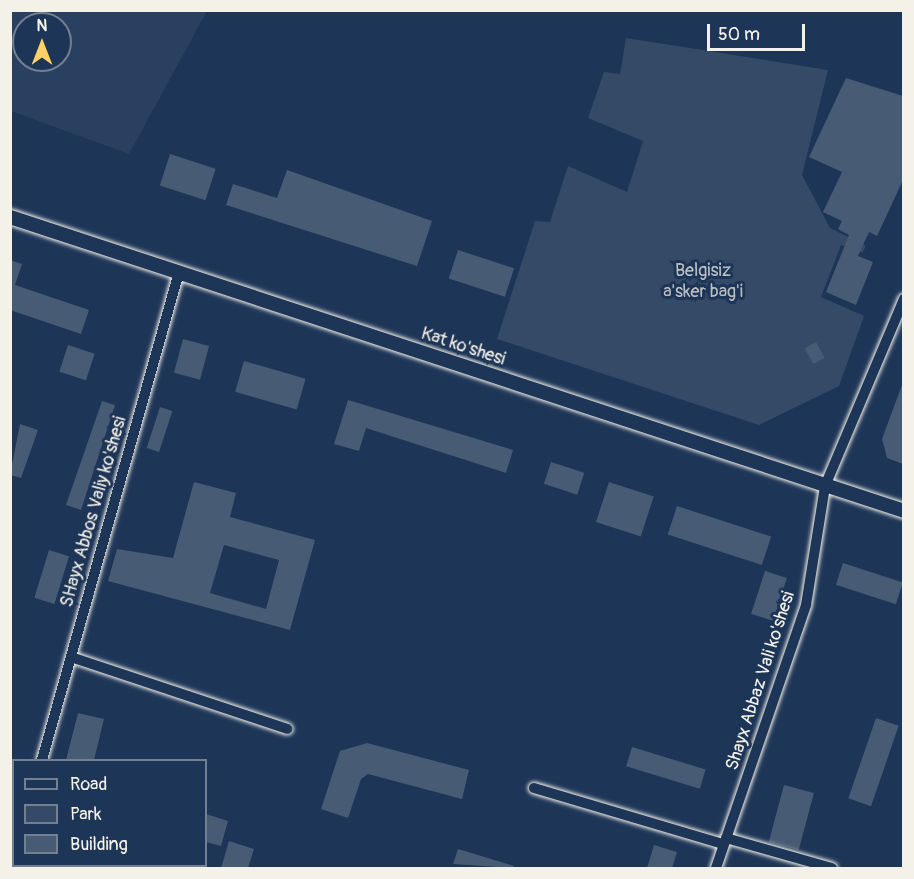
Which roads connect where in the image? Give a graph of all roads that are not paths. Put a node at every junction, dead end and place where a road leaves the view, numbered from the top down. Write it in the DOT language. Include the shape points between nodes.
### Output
graph roads {
  1 [pos="10,217"];
  2 [pos="179,272"];
  3 [pos="903,299"];
  4 [pos="825,486"];
  5 [pos="903,511"];
  6 [pos="71,657"];
  7 [pos="286,729"];
  8 [pos="42,759"];
  9 [pos="534,788"];
  10 [pos="724,841"];
  11 [pos="716,868"];
  12 [pos="832,868"];
  1 -- 2 [label="street, Kat ko'shesi"];
  2 -- 4 [label="street, Kat ko'shesi"];
  2 -- 6 [label="street, SHayx Abbos Valiy ko'shesi"];
  3 -- 4 [label="street, Shayx Abbaz Vali ko'shesi"];
  4 -- 5 [label="street, Kat ko'shesi"];
  4 -- 10 [label="street, Shayx Abbaz Vali ko'shesi" via="806,605"];
  6 -- 7 [label="street"];
  6 -- 8 [label="street, SHayx Abbos Valiy ko'shesi"];
  9 -- 10 [label="street"];
  10 -- 11 [label="street, Shayx Abbaz Vali ko'shesi"];
  10 -- 12 [label="street"];
}
